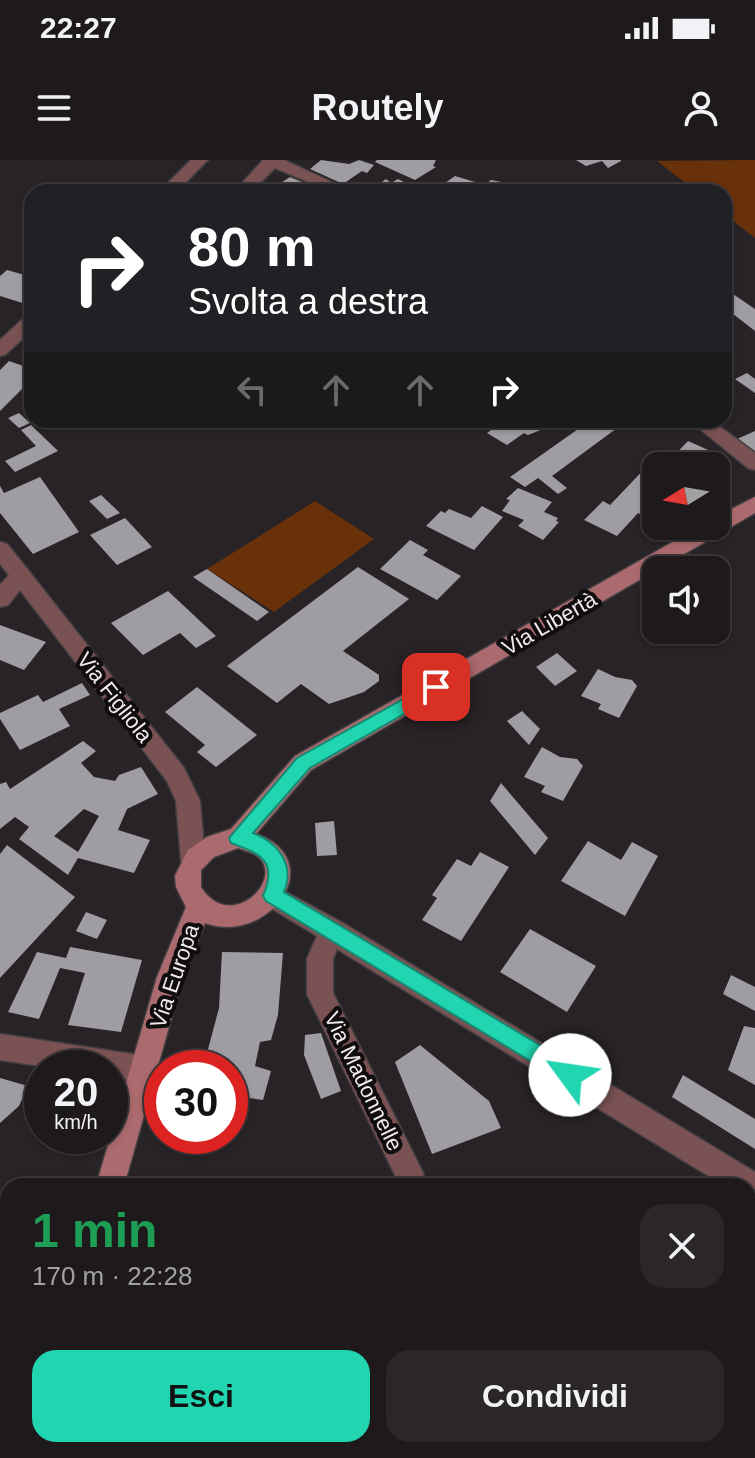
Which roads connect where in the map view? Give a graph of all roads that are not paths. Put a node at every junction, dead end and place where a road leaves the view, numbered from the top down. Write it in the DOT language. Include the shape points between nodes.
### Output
graph roads {
  1 [pos="200,160"];
  2 [pos="272,160"];
  3 [pos="175,184"];
  4 [pos="250,184"];
  5 [pos="327,184"];
  6 [pos="24,328"];
  7 [pos="0,350"];
  8 [pos="709,428"];
  9 [pos="755,463"];
  10 [pos="755,504"];
  11 [pos="0,549"];
  12 [pos="21,575"];
  13 [pos="0,599"];
  14 [pos="238,838"];
  15 [pos="193,860"];
  16 [pos="273,896"];
  17 [pos="199,905"];
  18 [pos="332,930"];
  19 [pos="0,1047"];
  20 [pos="150,1050"];
  21 [pos="144,1069"];
  22 [pos="144,1072"];
  23 [pos="112,1178"];
  24 [pos="410,1178"];
  25 [pos="739,1178"];
  1 -- 3 [label="street"];
  2 -- 4 [label="street"];
  2 -- 5 [label="street"];
  6 -- 7 [label="street"];
  8 -- 9 [label="street"];
  10 -- 14 [label="street, Via Libertà" via="303,763"];
  11 -- 12 [label="street, Via Figliola"];
  12 -- 13 [label="street"];
  12 -- 15 [label="street, Via Figliola" via="176,775 188,801"];
  14 -- 15 [label="street" via="212,843"];
  14 -- 16 [label="street" via="252,840 274,857 279,869"];
  15 -- 17 [label="street" via="188,883"];
  16 -- 17 [label="street" via="237,916"];
  16 -- 18 [label="street"];
  17 -- 20 [label="street, Via Europa" via="170,977"];
  18 -- 24 [label="street, Via Madonnelle" via="320,959 320,994"];
  18 -- 25 [label="street"];
  19 -- 21 [label="street"];
  22 -- 23 [label="street, Via Europa"];
}
